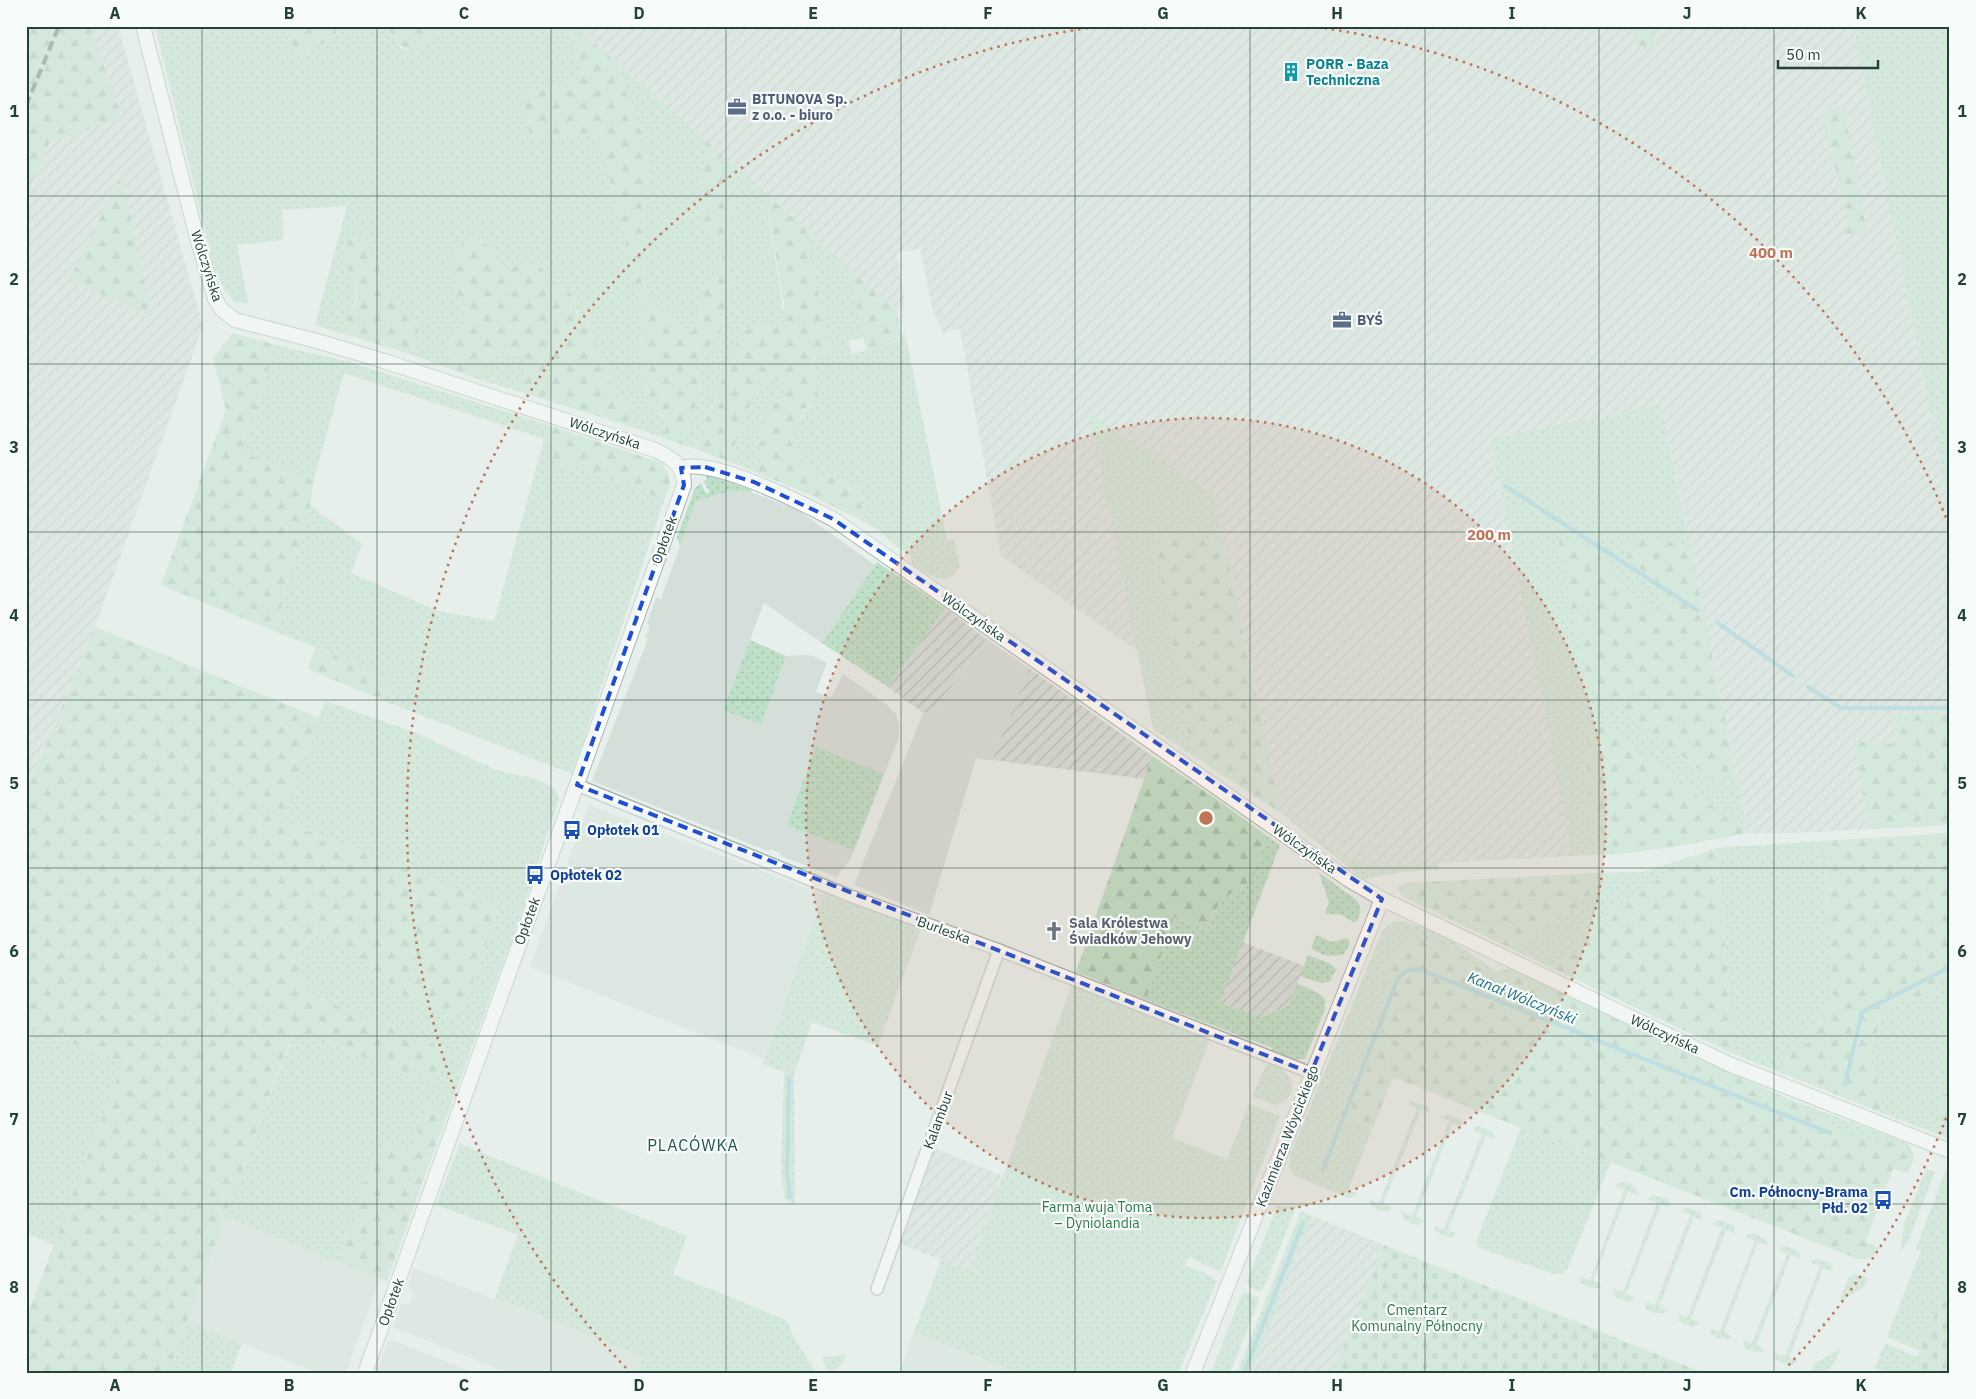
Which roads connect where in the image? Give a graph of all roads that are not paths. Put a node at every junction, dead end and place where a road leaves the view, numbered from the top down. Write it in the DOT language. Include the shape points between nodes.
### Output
graph roads {
  1 [pos="144,26"];
  2 [pos="681,468"];
  3 [pos="577,785"];
  4 [pos="1382,899"];
  5 [pos="999,950"];
  6 [pos="1312,1073"];
  7 [pos="1950,1151"];
  8 [pos="877,1289"];
  9 [pos="365,1373"];
  10 [pos="1193,1373"];
  1 -- 2 [label="street, Wólczyńska" via="197,238 215,299 222,310 235,320 384,361 655,450 670,457"];
  2 -- 3 [label="street, Opłotek" via="684,486"];
  2 -- 4 [label="street, Wólczyńska" via="705,467 754,482 834,519 1344,877"];
  3 -- 5 [label="street, Burleska" via="848,895"];
  3 -- 9 [label="street, Opłotek"];
  4 -- 6 [label="street, Kazimierza Wóycickiego"];
  4 -- 7 [label="street, Wólczyńska" via="1729,1064"];
  5 -- 6 [label="street, Burleska"];
  5 -- 8 [label="street, Kalambur"];
  6 -- 10 [label="street, Kazimierza Wóycickiego"];
}
